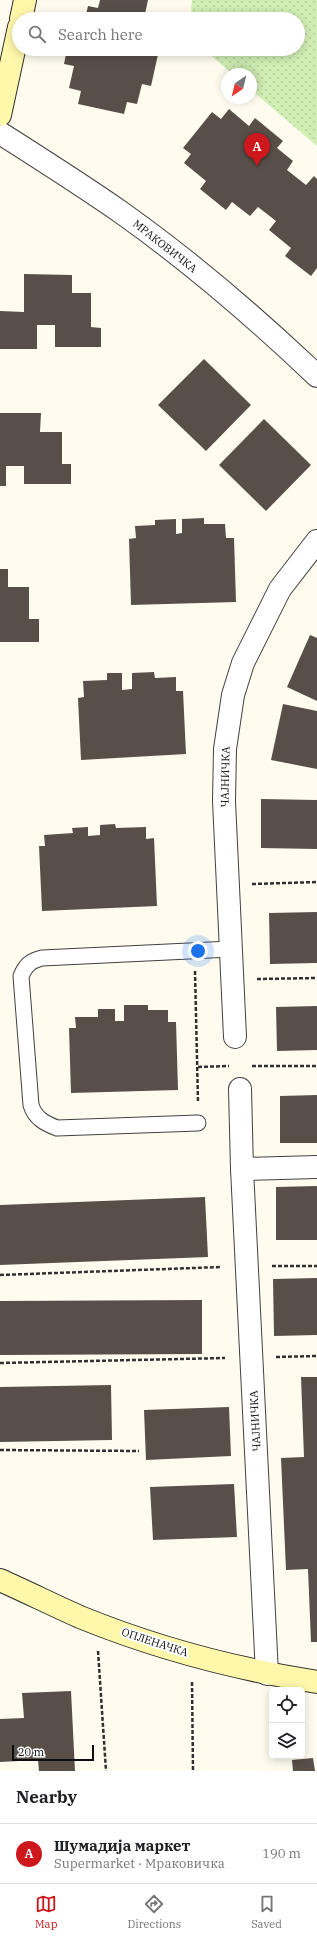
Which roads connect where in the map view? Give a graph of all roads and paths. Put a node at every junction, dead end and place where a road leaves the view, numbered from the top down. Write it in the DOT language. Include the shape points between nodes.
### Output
graph roads {
  1 [pos="25,0"];
  2 [pos="22,12"];
  3 [pos="13,56"];
  4 [pos="0,114"];
  5 [pos="0,133"];
  6 [pos="317,376"];
  7 [pos="317,541"];
  8 [pos="317,882"];
  9 [pos="228,885"];
  10 [pos="231,949"];
  11 [pos="195,950"];
  12 [pos="317,978"];
  13 [pos="256,979"];
  14 [pos="235,1037"];
  15 [pos="228,1066"];
  16 [pos="250,1066"];
  17 [pos="317,1066"];
  18 [pos="198,1067"];
  19 [pos="240,1089"];
  20 [pos="198,1123"];
  21 [pos="317,1167"];
  22 [pos="242,1169"];
  23 [pos="247,1266"];
  24 [pos="317,1266"];
  25 [pos="0,1275"];
  26 [pos="317,1356"];
  27 [pos="252,1358"];
  28 [pos="0,1364"];
  29 [pos="0,1450"];
  30 [pos="139,1451"];
  31 [pos="0,1580"];
  32 [pos="96,1622"];
  33 [pos="192,1654"];
  34 [pos="267,1674"];
  35 [pos="317,1682"];
  36 [pos="106,1771"];
  37 [pos="193,1771"];
  1 -- 2 [label="street"];
  3 -- 4 [label="street"];
  5 -- 6 [label="street, МРАКОВИЧКА" via="122,213 219,288"];
  7 -- 9 [label="street, ЧАЈНИЧКА" via="280,589 243,662 233,695 225,749 224,801"];
  8 -- 9 [label="path"];
  9 -- 10 [label="street, ЧАЈНИЧКА"];
  10 -- 11 [label="lane"];
  10 -- 14 [label="street, ЧАЈНИЧКА"];
  11 -- 18 [label="path"];
  11 -- 20 [label="lane" via="42,958 30,961 21,976 31,1105 35,1115 41,1120 57,1128"];
  12 -- 13 [label="path"];
  15 -- 18 [label="path"];
  16 -- 17 [label="path"];
  18 -- 20 [label="path"];
  19 -- 22 [label="street, ЧАЈНИЧКА"];
  21 -- 22 [label="street"];
  22 -- 23 [label="street, ЧАЈНИЧКА"];
  23 -- 24 [label="path"];
  23 -- 25 [label="path"];
  23 -- 27 [label="street, ЧАЈНИЧКА"];
  26 -- 27 [label="path"];
  27 -- 28 [label="path"];
  27 -- 34 [label="street, ЧАЈНИЧКА"];
  29 -- 30 [label="path"];
  31 -- 32 [label="street, ОПЛЕНАЧКА"];
  32 -- 33 [label="street, ОПЛЕНАЧКА"];
  32 -- 36 [label="path"];
  33 -- 34 [label="street, ОПЛЕНАЧКА"];
  33 -- 37 [label="path"];
  34 -- 35 [label="street, ОПЛЕНАЧКА"];
}
